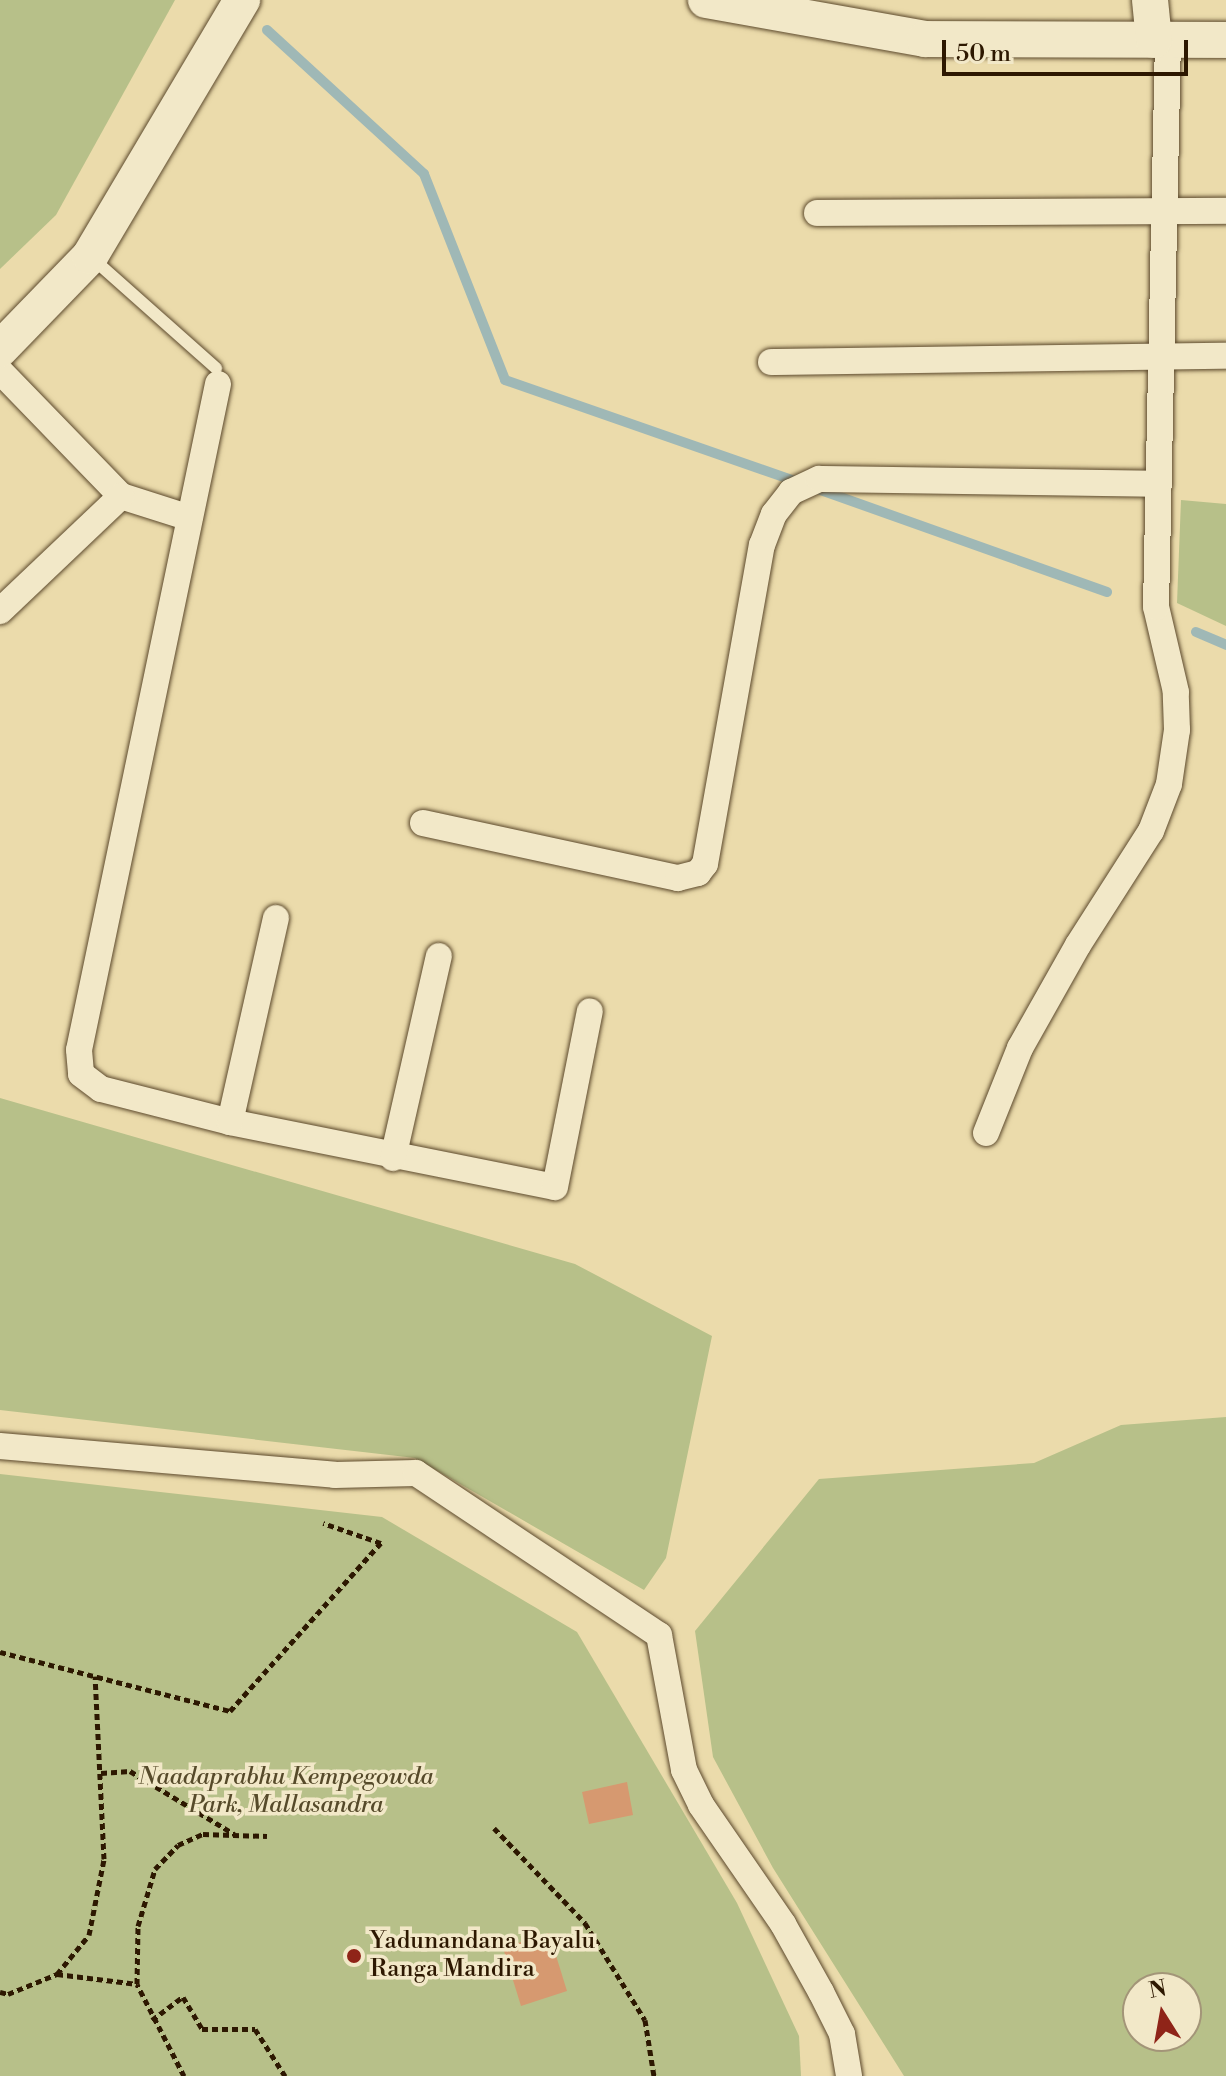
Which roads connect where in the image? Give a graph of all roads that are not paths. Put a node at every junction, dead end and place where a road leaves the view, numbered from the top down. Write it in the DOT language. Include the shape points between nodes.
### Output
graph roads {
  1 [pos="242,0"];
  2 [pos="706,0"];
  3 [pos="1150,0"];
  4 [pos="1161,40"];
  5 [pos="1226,40"];
  6 [pos="1165,210"];
  7 [pos="1226,211"];
  8 [pos="817,213"];
  9 [pos="90,256"];
  10 [pos="0,349"];
  11 [pos="1226,356"];
  12 [pos="1161,357"];
  13 [pos="771,362"];
  14 [pos="0,371"];
  15 [pos="217,376"];
  16 [pos="1159,484"];
  17 [pos="121,496"];
  18 [pos="190,518"];
  19 [pos="1,614"];
  20 [pos="423,823"];
  21 [pos="276,918"];
  22 [pos="439,956"];
  23 [pos="590,1011"];
  24 [pos="230,1122"];
  25 [pos="986,1133"];
  26 [pos="393,1158"];
  27 [pos="0,1446"];
  28 [pos="849,2076"];
  1 -- 9 [label="street"];
  2 -- 4 [label="street" via="925,39"];
  3 -- 4 [label="street"];
  4 -- 5 [label="street"];
  4 -- 6 [label="street"];
  6 -- 7 [label="street"];
  6 -- 8 [label="street"];
  6 -- 12 [label="street"];
  9 -- 10 [label="street"];
  9 -- 15 [label="lane"];
  11 -- 12 [label="street"];
  12 -- 13 [label="street"];
  12 -- 16 [label="street"];
  14 -- 17 [label="street"];
  15 -- 18 [label="street"];
  16 -- 20 [label="street" via="819,479 791,492 774,514 762,545 705,864 698,873 678,878"];
  16 -- 25 [label="street" via="1156,607 1176,692 1169,784 1151,831 1020,1048"];
  17 -- 18 [label="street"];
  17 -- 19 [label="street"];
  18 -- 24 [label="street" via="79,1050 81,1074 101,1089"];
  21 -- 24 [label="street"];
  22 -- 26 [label="street"];
  23 -- 26 [label="street" via="555,1187"];
  24 -- 26 [label="street"];
  27 -- 28 [label="street" via="335,1475 416,1473 659,1635 684,1770 821,1992 842,2034"];
}
